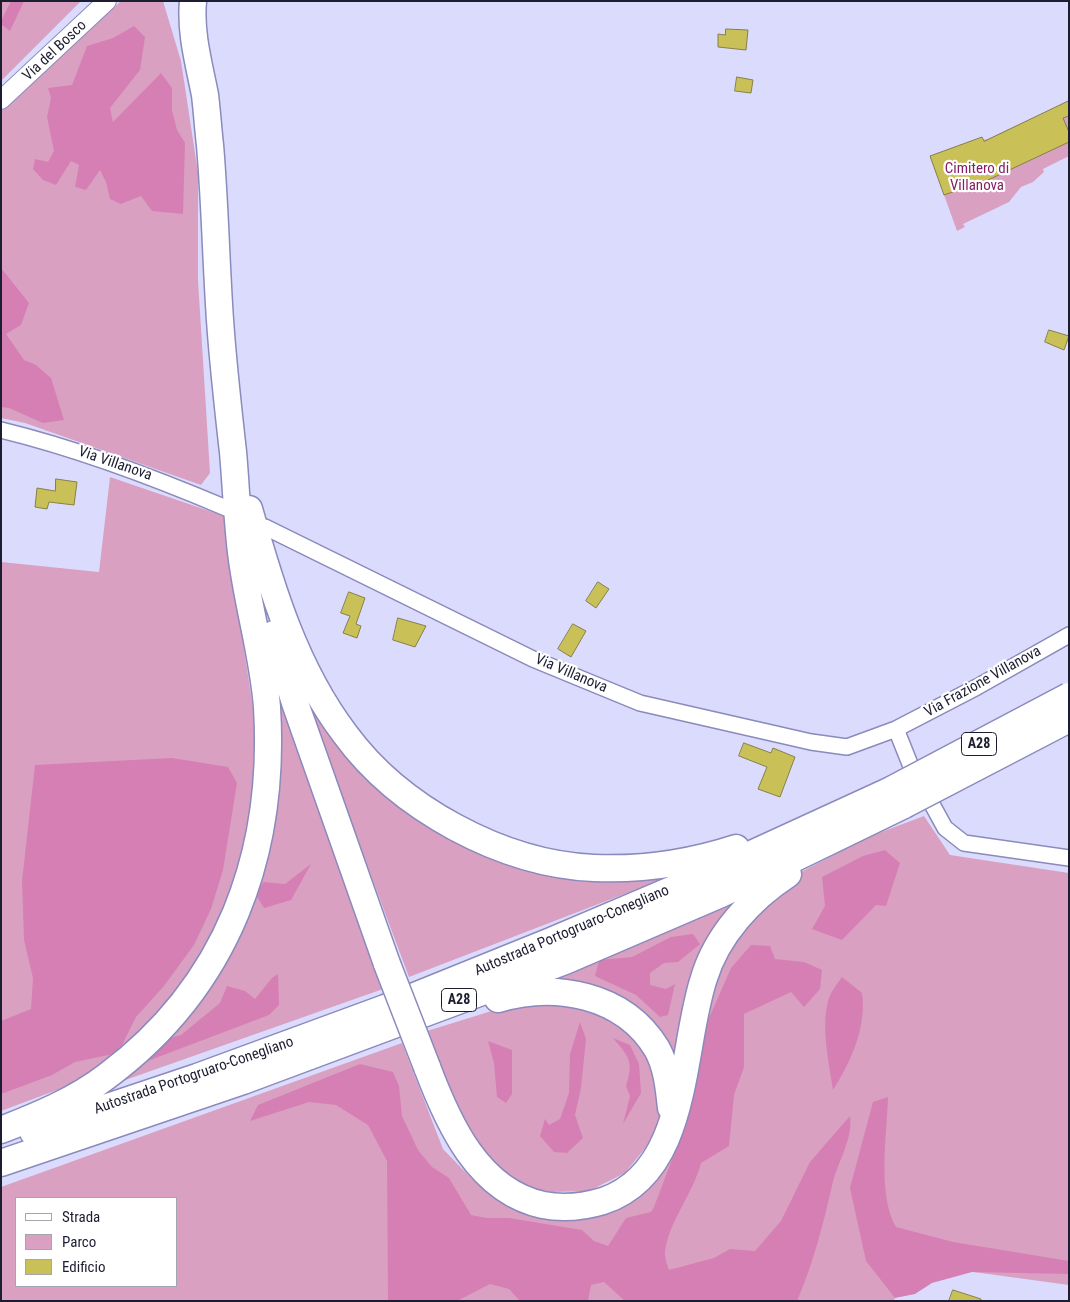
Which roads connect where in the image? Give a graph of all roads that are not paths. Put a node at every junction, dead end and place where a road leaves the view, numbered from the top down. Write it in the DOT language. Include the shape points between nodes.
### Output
graph roads {
  1 [pos="107,1"];
  2 [pos="177,1"];
  3 [pos="193,1"];
  4 [pos="194,35"];
  5 [pos="1,100"];
  6 [pos="1,430"];
  7 [pos="232,450"];
  8 [pos="226,508"];
  9 [pos="265,527"];
  10 [pos="1069,634"];
  11 [pos="1069,696"];
  12 [pos="1069,719"];
  13 [pos="896,729"];
  14 [pos="896,798"];
  15 [pos="851,820"];
  16 [pos="1069,858"];
  17 [pos="243,1081"];
  18 [pos="672,1122"];
  19 [pos="1,1130"];
  20 [pos="1,1143"];
  21 [pos="1,1163"];
  1 -- 5 [label="street, Via del Bosco"];
  2 -- 4 [label="highway"];
  3 -- 4 [label="highway"];
  4 -- 7 [label="highway" via="209,141"];
  6 -- 8 [label="street, Via Villanova" via="87,454"];
  7 -- 15 [label="highway" via="284,622 324,702 345,735 370,763 400,792 434,814 468,834 532,856 593,868 630,868 680,862"];
  7 -- 18 [label="highway, bridge" via="261,592 295,703 387,964 439,1098 470,1156 507,1191 530,1202 570,1208 614,1197 633,1185 651,1167"];
  7 -- 19 [label="highway" via="241,555 261,653 268,738 263,824 247,890 198,985 140,1049 106,1078 38,1116"];
  9 -- 13 [label="street, Via Villanova" via="533,659 640,703 810,742 847,747"];
  10 -- 13 [label="street, Via Frazione Villanova"];
  11 -- 14 [label="highway, Autostrada Portogruaro-Conegliano / A28, bridge"];
  12 -- 14 [label="highway, Autostrada Portogruaro-Conegliano / A28, bridge"];
  13 -- 16 [label="street" via="910,764 953,837 964,843"];
  14 -- 15 [label="highway, Autostrada Portogruaro-Conegliano / A28"];
  15 -- 17 [label="highway, Autostrada Portogruaro-Conegliano / A28" via="721,894 565,961"];
  15 -- 18 [label="highway" via="737,918 726,934 704,977"];
  15 -- 20 [label="highway, Autostrada Portogruaro-Conegliano / A28" via="697,879 385,1008 197,1077"];
  17 -- 18 [label="highway" via="342,1056 474,1006 527,993 554,992 600,1001 619,1010 645,1034 665,1068"];
  17 -- 21 [label="highway, Autostrada Portogruaro-Conegliano / A28"];
}
